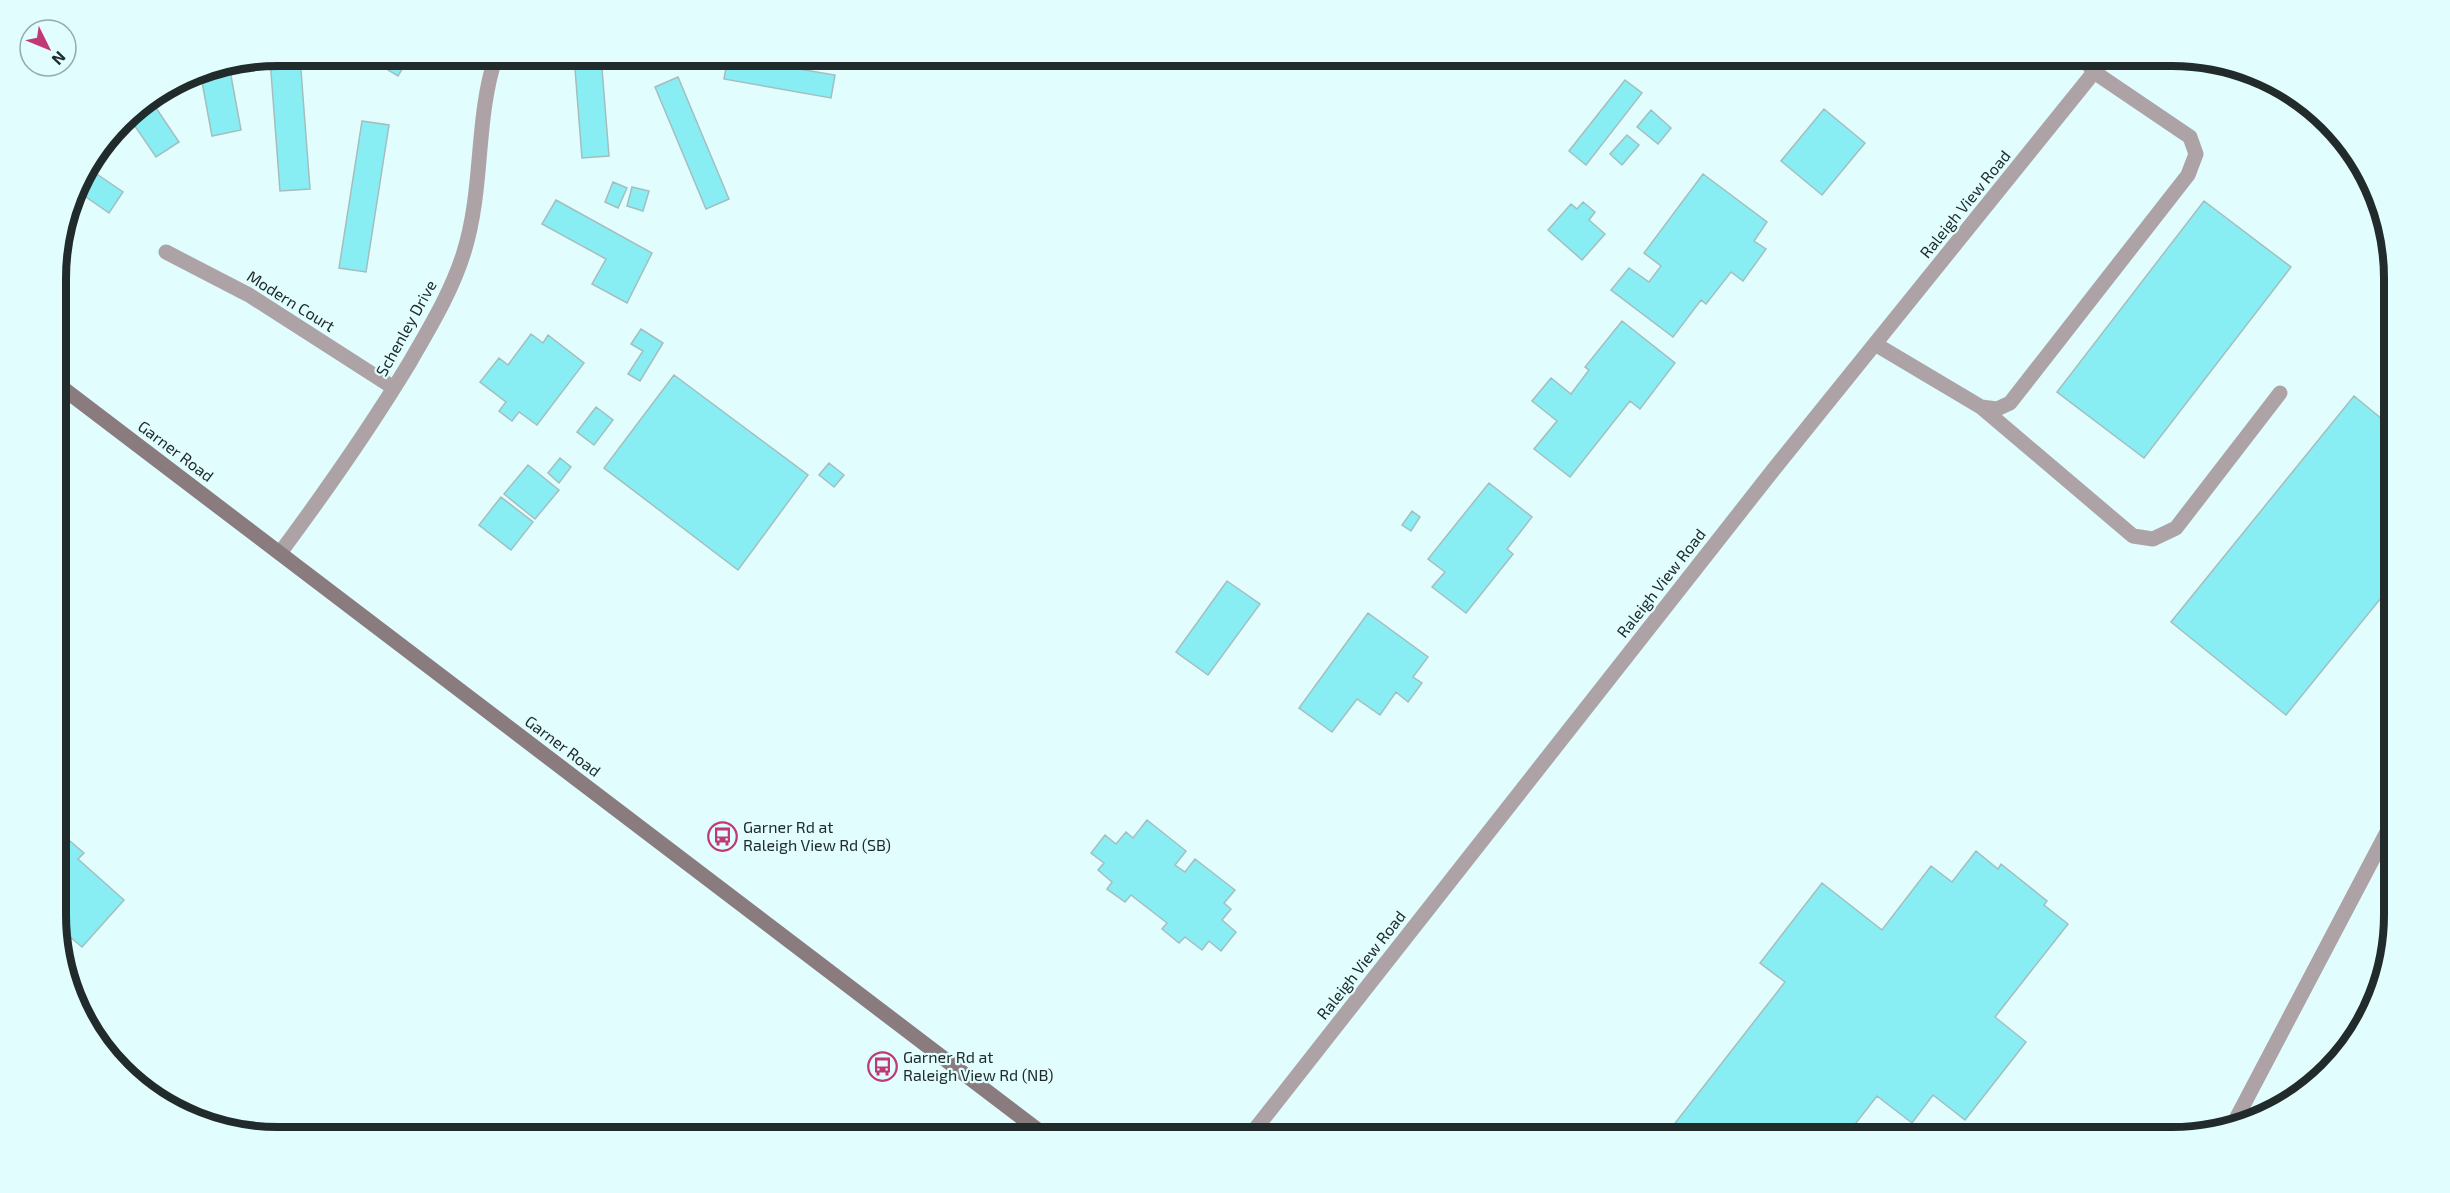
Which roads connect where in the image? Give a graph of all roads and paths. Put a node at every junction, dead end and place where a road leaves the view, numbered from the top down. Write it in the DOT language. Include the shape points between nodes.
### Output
graph roads {
  1 [pos="493,66"];
  2 [pos="2090,66"];
  3 [pos="2099,66"];
  4 [pos="2094,72"];
  5 [pos="166,252"];
  6 [pos="1875,344"];
  7 [pos="394,388"];
  8 [pos="66,391"];
  9 [pos="2280,393"];
  10 [pos="1981,407"];
  11 [pos="280,553"];
  12 [pos="2384,838"];
  13 [pos="2237,1117"];
  14 [pos="1034,1127"];
  15 [pos="1257,1127"];
  1 -- 7 [label="street, Schenley Drive" via="475,204 464,253 436,317"];
  2 -- 4 [label="street"];
  3 -- 4 [label="street, Raleigh View Road"];
  4 -- 6 [label="street, Raleigh View Road"];
  4 -- 10 [label="street" via="2190,137 2196,154 2188,175 2010,403 1997,408"];
  5 -- 7 [label="street, Modern Court" via="249,295"];
  6 -- 10 [label="street"];
  6 -- 15 [label="street, Raleigh View Road"];
  7 -- 11 [label="street, Schenley Drive"];
  8 -- 11 [label="main road, Garner Road"];
  9 -- 10 [label="street" via="2176,528 2153,539 2133,536"];
  11 -- 14 [label="main road, Garner Road"];
  12 -- 13 [label="street"];
}
